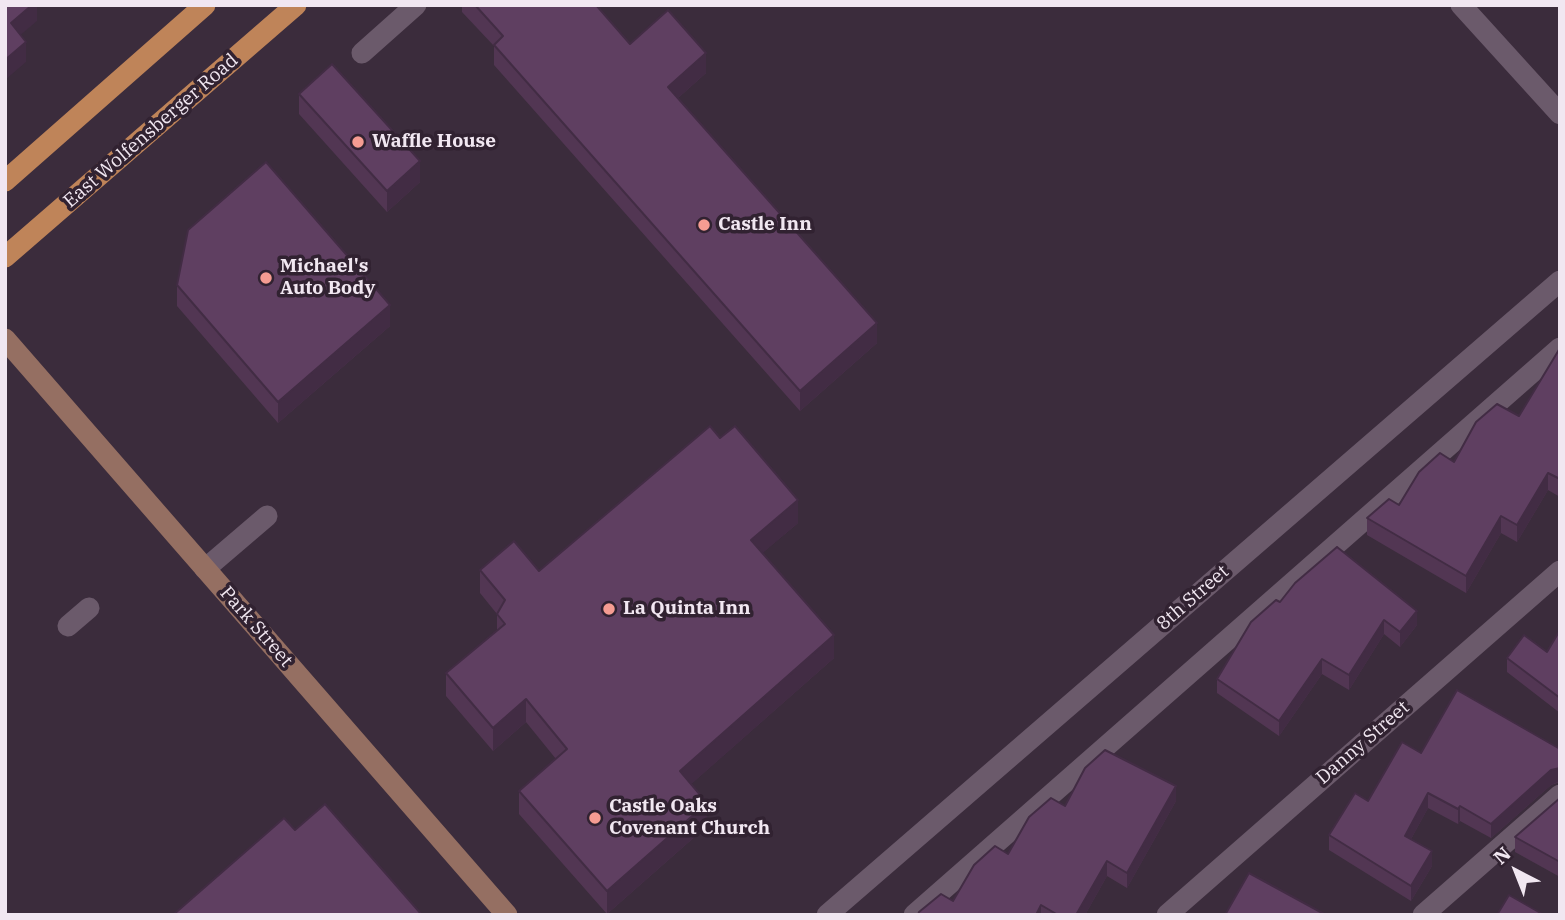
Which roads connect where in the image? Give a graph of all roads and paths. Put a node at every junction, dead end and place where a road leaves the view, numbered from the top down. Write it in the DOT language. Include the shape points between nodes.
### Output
graph roads {
  1 [pos="205,5"];
  2 [pos="296,5"];
  3 [pos="416,5"];
  4 [pos="1461,5"];
  5 [pos="362,53"];
  6 [pos="1560,114"];
  7 [pos="5,181"];
  8 [pos="5,257"];
  9 [pos="1560,281"];
  10 [pos="5,339"];
  11 [pos="1560,348"];
  12 [pos="267,516"];
  13 [pos="205,569"];
  14 [pos="1560,571"];
  15 [pos="89,608"];
  16 [pos="68,626"];
  17 [pos="1560,795"];
  18 [pos="507,915"];
  19 [pos="827,915"];
  20 [pos="914,915"];
  21 [pos="1167,915"];
  22 [pos="1423,915"];
  1 -- 7 [label="main road"];
  2 -- 8 [label="main road, East Wolfensberger Road"];
  3 -- 5 [label="street"];
  4 -- 6 [label="street"];
  9 -- 19 [label="street, 8th Street"];
  10 -- 13 [label="street, Park Street"];
  11 -- 20 [label="street"];
  12 -- 13 [label="street"];
  13 -- 18 [label="street, Park Street"];
  14 -- 21 [label="street, Danny Street"];
  15 -- 16 [label="street"];
  17 -- 22 [label="street"];
}
